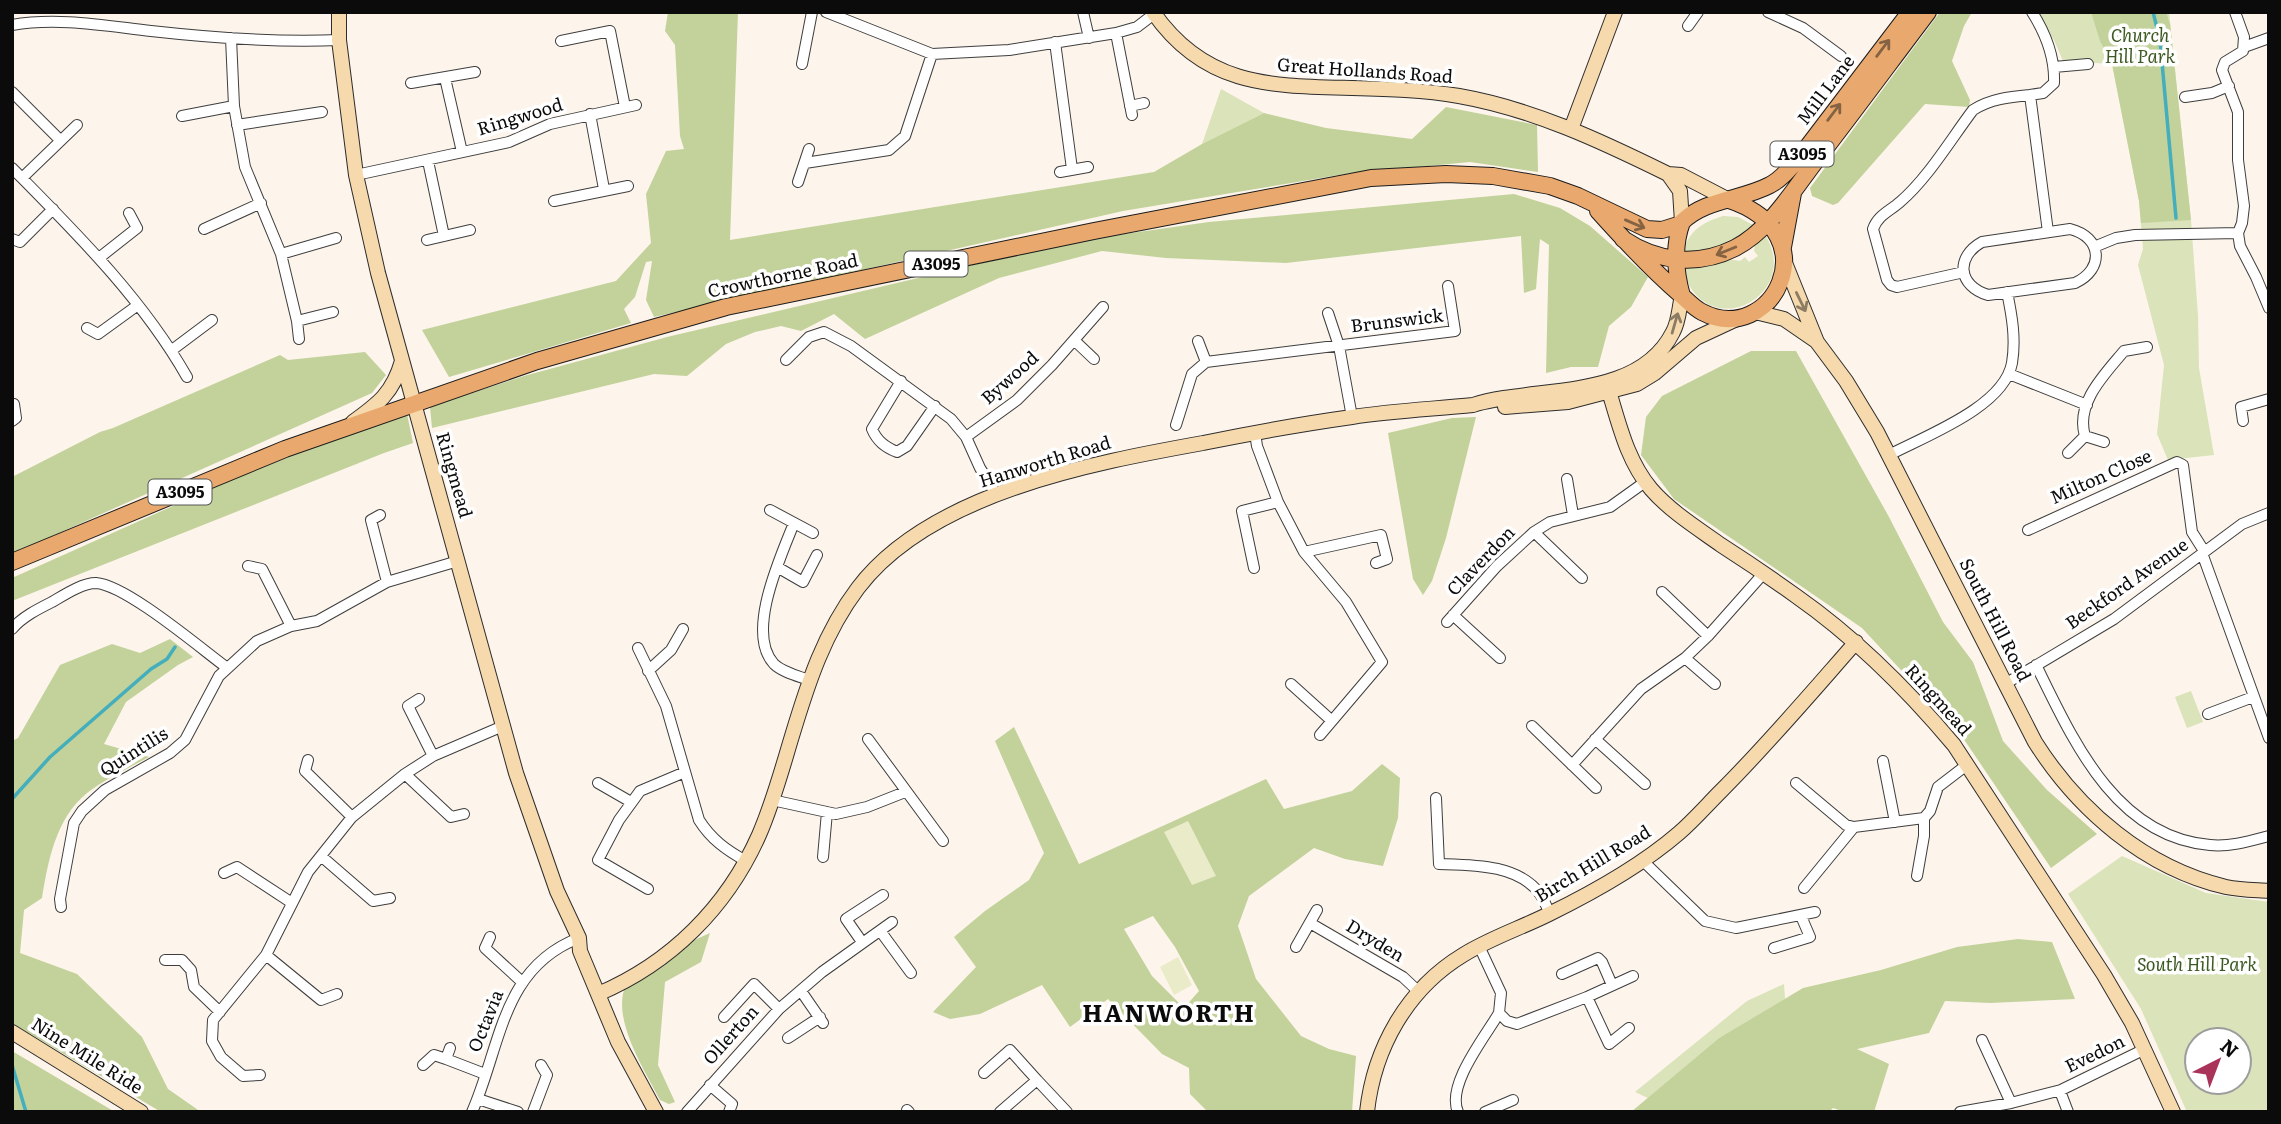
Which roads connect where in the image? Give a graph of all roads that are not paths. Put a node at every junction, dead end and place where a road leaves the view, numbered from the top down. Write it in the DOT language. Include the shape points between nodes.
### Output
graph roads {
  1 [pos="339,12"];
  2 [pos="812,12"];
  3 [pos="827,12"];
  4 [pos="863,12"];
  5 [pos="1083,12"];
  6 [pos="1615,12"];
  7 [pos="1698,12"];
  8 [pos="1768,12"];
  9 [pos="1910,12"];
  10 [pos="1928,12"];
  11 [pos="2032,12"];
  12 [pos="2235,12"];
  13 [pos="1154,13"];
  14 [pos="12,25"];
  15 [pos="859,25"];
  16 [pos="1688,26"];
  17 [pos="1116,33"];
  18 [pos="231,38"];
  19 [pos="1089,38"];
  20 [pos="2269,38"];
  21 [pos="339,40"];
  22 [pos="561,41"];
  23 [pos="1055,42"];
  24 [pos="2244,47"];
  25 [pos="932,54"];
  26 [pos="1842,56"];
  27 [pos="802,64"];
  28 [pos="2088,64"];
  29 [pos="2054,67"];
  30 [pos="475,72"];
  31 [pos="446,78"];
  32 [pos="411,83"];
  33 [pos="2229,86"];
  34 [pos="12,92"];
  35 [pos="2030,95"];
  36 [pos="2185,97"];
  37 [pos="1144,103"];
  38 [pos="234,106"];
  39 [pos="322,112"];
  40 [pos="590,114"];
  41 [pos="182,116"];
  42 [pos="77,125"];
  43 [pos="237,125"];
  44 [pos="1570,129"];
  45 [pos="60,140"];
  46 [pos="809,149"];
  47 [pos="461,152"];
  48 [pos="428,161"];
  49 [pos="805,163"];
  50 [pos="1088,167"];
  51 [pos="12,168"];
  52 [pos="1072,169"];
  53 [pos="1060,172"];
  54 [pos="1668,174"];
  55 [pos="356,175"];
  56 [pos="22,177"];
  57 [pos="797,182"];
  58 [pos="628,186"];
  59 [pos="604,189"];
  60 [pos="1794,191"];
  61 [pos="1729,200"];
  62 [pos="554,201"];
  63 [pos="261,203"];
  64 [pos="1592,204"];
  65 [pos="53,209"];
  66 [pos="129,213"];
  67 [pos="1681,223"];
  68 [pos="1766,223"];
  69 [pos="204,229"];
  70 [pos="470,230"];
  71 [pos="2048,232"];
  72 [pos="2238,233"];
  73 [pos="444,236"];
  74 [pos="336,238"];
  75 [pos="12,239"];
  76 [pos="1623,239"];
  77 [pos="427,240"];
  78 [pos="2094,247"];
  79 [pos="281,254"];
  80 [pos="1784,255"];
  81 [pos="99,258"];
  82 [pos="1676,260"];
  83 [pos="1965,272"];
  84 [pos="1448,286"];
  85 [pos="2007,292"];
  86 [pos="1682,296"];
  87 [pos="138,305"];
  88 [pos="1103,307"];
  89 [pos="2269,309"];
  90 [pos="333,312"];
  91 [pos="1328,313"];
  92 [pos="1747,315"];
  93 [pos="212,320"];
  94 [pos="298,321"];
  95 [pos="87,328"];
  96 [pos="299,339"];
  97 [pos="1074,340"];
  98 [pos="1198,341"];
  99 [pos="1817,342"];
  100 [pos="1339,346"];
  101 [pos="2147,347"];
  102 [pos="172,350"];
  103 [pos="1094,359"];
  104 [pos="786,360"];
  105 [pos="402,361"];
  106 [pos="1206,362"];
  107 [pos="2008,374"];
  108 [pos="187,377"];
  109 [pos="901,381"];
  110 [pos="1637,384"];
  111 [pos="1608,387"];
  112 [pos="2269,399"];
  113 [pos="414,403"];
  114 [pos="14,404"];
  115 [pos="2087,405"];
  116 [pos="935,406"];
  117 [pos="2228,407"];
  118 [pos="2242,407"];
  119 [pos="1352,417"];
  120 [pos="1616,419"];
  121 [pos="12,421"];
  122 [pos="2243,421"];
  123 [pos="349,425"];
  124 [pos="1176,425"];
  125 [pos="1255,433"];
  126 [pos="2085,436"];
  127 [pos="965,437"];
  128 [pos="2104,442"];
  129 [pos="2068,453"];
  130 [pos="1889,456"];
  131 [pos="1567,480"];
  132 [pos="1646,482"];
  133 [pos="996,494"];
  134 [pos="1278,502"];
  135 [pos="770,510"];
  136 [pos="2269,513"];
  137 [pos="380,515"];
  138 [pos="1573,515"];
  139 [pos="794,523"];
  140 [pos="2028,530"];
  141 [pos="1534,532"];
  142 [pos="813,533"];
  143 [pos="1304,552"];
  144 [pos="2203,552"];
  145 [pos="817,555"];
  146 [pos="458,561"];
  147 [pos="12,562"];
  148 [pos="1376,563"];
  149 [pos="248,566"];
  150 [pos="777,567"];
  151 [pos="1254,568"];
  152 [pos="1763,573"];
  153 [pos="1582,578"];
  154 [pos="387,582"];
  155 [pos="1662,592"];
  156 [pos="290,626"];
  157 [pos="12,629"];
  158 [pos="683,629"];
  159 [pos="1708,636"];
  160 [pos="1856,642"];
  161 [pos="638,648"];
  162 [pos="1500,658"];
  163 [pos="1685,658"];
  164 [pos="2036,665"];
  165 [pos="226,667"];
  166 [pos="648,671"];
  167 [pos="809,680"];
  168 [pos="1291,684"];
  169 [pos="1715,684"];
  170 [pos="2005,684"];
  171 [pos="2253,697"];
  172 [pos="419,699"];
  173 [pos="2208,714"];
  174 [pos="1332,721"];
  175 [pos="503,726"];
  176 [pos="1532,726"];
  177 [pos="1320,735"];
  178 [pos="2269,738"];
  179 [pos="868,739"];
  180 [pos="1595,739"];
  181 [pos="433,756"];
  182 [pos="309,760"];
  183 [pos="1883,761"];
  184 [pos="1968,764"];
  185 [pos="1572,765"];
  186 [pos="685,772"];
  187 [pos="405,775"];
  188 [pos="598,783"];
  189 [pos="1796,783"];
  190 [pos="1645,784"];
  191 [pos="1597,788"];
  192 [pos="905,792"];
  193 [pos="1436,798"];
  194 [pos="772,800"];
  195 [pos="631,802"];
  196 [pos="827,812"];
  197 [pos="464,814"];
  198 [pos="352,817"];
  199 [pos="1924,818"];
  200 [pos="1895,822"];
  201 [pos="1854,827"];
  202 [pos="2269,836"];
  203 [pos="943,841"];
  204 [pos="321,856"];
  205 [pos="823,857"];
  206 [pos="1642,860"];
  207 [pos="746,861"];
  208 [pos="1426,864"];
  209 [pos="1439,864"];
  210 [pos="224,873"];
  211 [pos="1917,876"];
  212 [pos="1804,888"];
  213 [pos="648,890"];
  214 [pos="2269,891"];
  215 [pos="883,895"];
  216 [pos="390,898"];
  217 [pos="292,903"];
  218 [pos="61,907"];
  219 [pos="1317,910"];
  220 [pos="1815,912"];
  221 [pos="1550,914"];
  222 [pos="1801,916"];
  223 [pos="892,922"];
  224 [pos="1310,923"];
  225 [pos="881,932"];
  226 [pos="490,937"];
  227 [pos="579,938"];
  228 [pos="862,942"];
  229 [pos="1479,946"];
  230 [pos="1296,947"];
  231 [pos="1774,948"];
  232 [pos="266,955"];
  233 [pos="165,960"];
  234 [pos="911,973"];
  235 [pos="1562,974"];
  236 [pos="745,975"];
  237 [pos="1633,976"];
  238 [pos="522,982"];
  239 [pos="754,984"];
  240 [pos="1612,985"];
  241 [pos="801,991"];
  242 [pos="603,992"];
  243 [pos="1420,993"];
  244 [pos="337,994"];
  245 [pos="1587,998"];
  246 [pos="779,1009"];
  247 [pos="220,1012"];
  248 [pos="1499,1013"];
  249 [pos="724,1017"];
  250 [pos="1629,1028"];
  251 [pos="12,1032"];
  252 [pos="788,1038"];
  253 [pos="1982,1040"];
  254 [pos="2145,1049"];
  255 [pos="424,1065"];
  256 [pos="541,1065"];
  257 [pos="984,1073"];
  258 [pos="485,1074"];
  259 [pos="260,1075"];
  260 [pos="1037,1080"];
  261 [pos="710,1085"];
  262 [pos="2060,1091"];
  263 [pos="478,1099"];
  264 [pos="1513,1100"];
  265 [pos="2011,1103"];
  266 [pos="141,1112"];
  267 [pos="472,1112"];
  268 [pos="518,1112"];
  269 [pos="533,1112"];
  270 [pos="656,1112"];
  271 [pos="687,1112"];
  272 [pos="729,1112"];
  273 [pos="1000,1112"];
  274 [pos="1066,1112"];
  275 [pos="1367,1112"];
  276 [pos="1458,1112"];
  277 [pos="1485,1112"];
  278 [pos="1960,1112"];
  279 [pos="2068,1112"];
  280 [pos="2173,1112"];
  1 -- 21 [label="street, Ringmead"];
  2 -- 27 [label="street"];
  3 -- 15 [label="street"];
  4 -- 15 [label="street"];
  5 -- 19 [label="street"];
  6 -- 44 [label="street"];
  7 -- 16 [label="street"];
  8 -- 26 [label="street" via="1803,28"];
  61 -- 9 [label="main road, Mill Lane / A3095, one-way" via="1762,189 1784,175"];
  10 -- 60 [label="main road, Mill Lane / A3095"];
  11 -- 29 [label="street"];
  12 -- 24 [label="street"];
  13 -- 17 [label="street" via="1137,27"];
  13 -- 44 [label="street, Great Hollands Road" via="1177,41 1208,63 1254,82 1459,96"];
  14 -- 18 [label="street" via="57,22"];
  15 -- 25 [label="street"];
  17 -- 19 [label="street"];
  17 -- 37 [label="street" via="1131,111"];
  18 -- 21 [label="street"];
  18 -- 38 [label="street"];
  19 -- 23 [label="street"];
  20 -- 24 [label="street"];
  21 -- 55 [label="street, Ringmead"];
  22 -- 40 [label="street, Ringwood" via="610,31 630,106"];
  23 -- 25 [label="street"];
  23 -- 52 [label="street"];
  24 -- 33 [label="street" via="2223,64"];
  25 -- 49 [label="street" via="905,136 889,150"];
  28 -- 29 [label="street"];
  29 -- 35 [label="street" via="2054,83 2043,93"];
  30 -- 31 [label="street"];
  31 -- 32 [label="street"];
  31 -- 47 [label="street, Ringwood"];
  33 -- 36 [label="street"];
  33 -- 72 [label="street" via="2238,112 2244,206"];
  34 -- 45 [label="street"];
  35 -- 71 [label="street"];
  35 -- 83 [label="street" via="2006,97 1973,110 1919,182 1874,225 1891,285"];
  38 -- 41 [label="street"];
  38 -- 43 [label="street"];
  39 -- 43 [label="street"];
  40 -- 47 [label="street, Ringwood" via="550,124 509,142"];
  40 -- 59 [label="street, Ringwood"];
  42 -- 45 [label="street"];
  43 -- 63 [label="street" via="245,167"];
  44 -- 54 [label="street, Great Hollands Road"];
  45 -- 56 [label="street"];
  46 -- 49 [label="street"];
  47 -- 48 [label="street, Ringwood"];
  48 -- 55 [label="street, Ringwood"];
  48 -- 73 [label="street"];
  49 -- 57 [label="street"];
  50 -- 52 [label="street"];
  51 -- 56 [label="street"];
  52 -- 53 [label="street"];
  54 -- 61 [label="street, Great Hollands Road" via="1681,175"];
  54 -- 67 [label="street" via="1681,197"];
  55 -- 105 [label="street, Ringmead"];
  56 -- 65 [label="street"];
  58 -- 59 [label="street"];
  59 -- 62 [label="street"];
  60 -- 68 [label="main road, Mill Lane / A3095"];
  60 -- 80 [label="main road, Mill Lane / A3095"];
  61 -- 67 [label="main road, Mill Lane" via="1698,210"];
  61 -- 68 [label="main road"];
  63 -- 69 [label="street"];
  63 -- 79 [label="street"];
  64 -- 67 [label="main road, Crowthorne Road / A3095, one-way" via="1647,229 1662,230"];
  64 -- 76 [label="main road, Crowthorne Road / A3095"];
  64 -- 113 [label="main road, Crowthorne Road / A3095" via="1550,186 1468,174 1338,184 737,304 537,361"];
  65 -- 75 [label="street" via="20,242"];
  65 -- 81 [label="street"];
  66 -- 81 [label="street" via="137,228"];
  67 -- 82 [label="main road"];
  68 -- 80 [label="main road" via="1777,235"];
  68 -- 82 [label="main road, A3095, one-way" via="1749,240 1726,252"];
  70 -- 73 [label="street"];
  71 -- 78 [label="street" via="2080,231"];
  71 -- 83 [label="street" via="1982,242 1970,248"];
  72 -- 78 [label="street" via="2135,235"];
  72 -- 89 [label="street"];
  73 -- 77 [label="street"];
  74 -- 79 [label="street"];
  76 -- 82 [label="main road, Crowthorne Road / A3095" via="1647,253"];
  76 -- 86 [label="main road, Crowthorne Road / A3095"];
  78 -- 85 [label="street" via="2096,257 2087,277 2075,283"];
  79 -- 94 [label="street"];
  80 -- 92 [label="main road, Mill Lane" via="1776,291"];
  80 -- 99 [label="street, South Hill Road, one-way"];
  81 -- 87 [label="street"];
  82 -- 86 [label="main road"];
  83 -- 85 [label="street" via="1967,283 1976,291 1988,295"];
  84 -- 100 [label="street, Brunswick" via="1455,331"];
  85 -- 107 [label="street" via="2014,333"];
  86 -- 92 [label="main road, Crowthorne Road" via="1720,318"];
  111 -- 86 [label="street, Hanworth Road, one-way" via="1658,352 1674,329"];
  87 -- 95 [label="street" via="98,334"];
  87 -- 102 [label="street"];
  88 -- 97 [label="street, Bywood"];
  90 -- 94 [label="street"];
  91 -- 100 [label="street, Brunswick"];
  92 -- 99 [label="street" via="1784,319"];
  92 -- 110 [label="street, Hanworth Road" via="1696,338"];
  93 -- 102 [label="street"];
  94 -- 96 [label="street"];
  97 -- 103 [label="street"];
  97 -- 127 [label="street, Bywood" via="1017,400"];
  98 -- 106 [label="street"];
  99 -- 130 [label="street, South Hill Road" via="1846,381"];
  100 -- 106 [label="street, Brunswick"];
  100 -- 119 [label="street, Brunswick"];
  101 -- 115 [label="street" via="2124,351 2092,389"];
  102 -- 108 [label="street"];
  104 -- 109 [label="street" via="809,337 824,332"];
  105 -- 113 [label="street, Ringmead"];
  105 -- 123 [label="street" via="390,391"];
  106 -- 124 [label="street" via="1192,374"];
  107 -- 115 [label="street"];
  107 -- 130 [label="street" via="1991,398 1970,413"];
  109 -- 116 [label="street"];
  109 -- 116 [label="street" via="872,429 886,447 897,452 907,446"];
  110 -- 111 [label="street, Hanworth Road"];
  110 -- 120 [label="street"];
  111 -- 119 [label="street, Hanworth Road"];
  111 -- 120 [label="street, Ringmead"];
  112 -- 118 [label="street"];
  113 -- 123 [label="main road, Crowthorne Road / A3095"];
  113 -- 146 [label="street, Ringmead"];
  114 -- 121 [label="street" via="16,418"];
  115 -- 126 [label="street"];
  116 -- 127 [label="street"];
  117 -- 118 [label="street"];
  118 -- 122 [label="street"];
  119 -- 125 [label="street, Hanworth Road"];
  120 -- 132 [label="street, Ringmead"];
  123 -- 147 [label="main road, Crowthorne Road / A3095"];
  125 -- 133 [label="street, Hanworth Road" via="1119,458"];
  125 -- 134 [label="street"];
  126 -- 128 [label="street"];
  126 -- 129 [label="street"];
  127 -- 133 [label="street"];
  130 -- 170 [label="street, South Hill Road"];
  131 -- 138 [label="street"];
  132 -- 138 [label="street, Claverdon" via="1610,507"];
  132 -- 152 [label="street, Ringmead" via="1674,510"];
  133 -- 167 [label="street, Hanworth Road" via="928,526 868,577 832,627"];
  134 -- 143 [label="street"];
  134 -- 151 [label="street" via="1242,510"];
  135 -- 139 [label="street"];
  136 -- 144 [label="street, Beckford Avenue" via="2242,524"];
  137 -- 154 [label="street" via="371,520"];
  138 -- 141 [label="street, Claverdon"];
  139 -- 142 [label="street"];
  139 -- 150 [label="street"];
  140 -- 144 [label="street, Milton Close" via="2177,463 2183,466 2192,532"];
  141 -- 153 [label="street, Claverdon"];
  141 -- 162 [label="street, Claverdon" via="1450,618"];
  143 -- 148 [label="street" via="1381,535 1387,559"];
  143 -- 174 [label="street" via="1346,602 1384,667"];
  144 -- 164 [label="street, Beckford Avenue" via="2114,619"];
  144 -- 171 [label="street"];
  145 -- 150 [label="street" via="803,582"];
  146 -- 154 [label="street, Quintilis"];
  146 -- 175 [label="street, Ringmead"];
  149 -- 156 [label="street" via="262,569"];
  150 -- 167 [label="street" via="766,604 763,642 776,666"];
  152 -- 159 [label="street"];
  152 -- 160 [label="street, Ringmead"];
  154 -- 156 [label="street, Quintilis" via="317,621"];
  155 -- 159 [label="street"];
  156 -- 165 [label="street, Quintilis" via="257,641"];
  157 -- 165 [label="street" via="38,609 94,583 115,587"];
  158 -- 166 [label="street" via="671,650"];
  159 -- 163 [label="street"];
  160 -- 184 [label="street, Ringmead" via="1925,711"];
  160 -- 206 [label="street, Birch Hill Road" via="1747,765 1679,833"];
  161 -- 166 [label="street"];
  163 -- 169 [label="street"];
  163 -- 180 [label="street" via="1641,689"];
  164 -- 170 [label="street, Beckford Avenue"];
  164 -- 202 [label="street" via="2083,752 2110,793 2129,812 2154,828 2211,845"];
  165 -- 218 [label="street, Quintilis" via="185,740 105,790 74,822"];
  166 -- 186 [label="street" via="666,706"];
  167 -- 194 [label="street, Hanworth Road"];
  168 -- 174 [label="street"];
  170 -- 214 [label="street, South Hill Road" via="2053,771 2118,835 2193,875 2226,887"];
  171 -- 173 [label="street"];
  171 -- 178 [label="street"];
  172 -- 181 [label="street" via="408,706"];
  174 -- 177 [label="street"];
  175 -- 181 [label="street"];
  175 -- 227 [label="street, Ringmead" via="553,878"];
  176 -- 185 [label="street"];
  179 -- 192 [label="street"];
  180 -- 185 [label="street"];
  180 -- 190 [label="street"];
  181 -- 187 [label="street"];
  182 -- 198 [label="street" via="305,771"];
  183 -- 200 [label="street"];
  184 -- 199 [label="street" via="1938,787"];
  184 -- 254 [label="street, Ringmead" via="2104,975"];
  185 -- 191 [label="street"];
  186 -- 195 [label="street" via="639,791"];
  186 -- 207 [label="street" via="692,803 709,835"];
  187 -- 197 [label="street" via="451,817"];
  187 -- 198 [label="street"];
  188 -- 195 [label="street"];
  189 -- 201 [label="street"];
  192 -- 196 [label="street" via="867,807"];
  192 -- 203 [label="street"];
  193 -- 209 [label="street"];
  194 -- 196 [label="street"];
  194 -- 207 [label="street, Hanworth Road"];
  195 -- 213 [label="street" via="598,860"];
  196 -- 205 [label="street"];
  198 -- 204 [label="street"];
  199 -- 200 [label="street"];
  199 -- 211 [label="street"];
  200 -- 201 [label="street"];
  201 -- 212 [label="street"];
  204 -- 216 [label="street" via="373,901"];
  204 -- 217 [label="street"];
  206 -- 221 [label="street, Birch Hill Road"];
  206 -- 222 [label="street" via="1705,921 1736,928"];
  207 -- 242 [label="street, Hanworth Road" via="712,911 675,949 639,975"];
  208 -- 209 [label="street"];
  209 -- 221 [label="street" via="1490,866 1525,881 1539,893"];
  210 -- 217 [label="street" via="237,867"];
  215 -- 228 [label="street" via="846,919"];
  217 -- 232 [label="street"];
  219 -- 224 [label="street"];
  220 -- 222 [label="street"];
  221 -- 229 [label="street, Birch Hill Road"];
  222 -- 231 [label="street" via="1810,937"];
  223 -- 225 [label="street, Ollerton"];
  224 -- 230 [label="street"];
  224 -- 243 [label="street, Dryden" via="1403,978"];
  225 -- 228 [label="street, Ollerton"];
  225 -- 234 [label="street"];
  226 -- 238 [label="street, Octavia" via="485,948"];
  227 -- 238 [label="street, Octavia" via="552,950"];
  227 -- 242 [label="street, Ringmead" via="580,951"];
  228 -- 241 [label="street, Ollerton"];
  229 -- 243 [label="street, Birch Hill Road" via="1441,970"];
  229 -- 248 [label="street" via="1500,993"];
  232 -- 244 [label="street" via="321,1000"];
  232 -- 247 [label="street"];
  233 -- 247 [label="street" via="182,960 191,970 194,987"];
  235 -- 240 [label="street" via="1598,958"];
  236 -- 239 [label="street"];
  237 -- 240 [label="street"];
  238 -- 258 [label="street, Octavia" via="500,1027"];
  239 -- 246 [label="street, Ollerton"];
  239 -- 249 [label="street, Ollerton"];
  240 -- 245 [label="street"];
  241 -- 246 [label="street, Ollerton"];
  241 -- 252 [label="street" via="821,1020"];
  242 -- 270 [label="street, Ringmead" via="618,1042"];
  243 -- 275 [label="street, Birch Hill Road" via="1403,1009 1387,1038 1370,1084"];
  245 -- 248 [label="street" via="1517,1024"];
  245 -- 250 [label="street" via="1606,1047"];
  246 -- 261 [label="street, Ollerton"];
  247 -- 259 [label="street" via="213,1020 212,1041 221,1057 243,1076"];
  248 -- 276 [label="street" via="1455,1087"];
  251 -- 266 [label="street, Nine Mile Ride"];
  253 -- 265 [label="street"];
  254 -- 262 [label="street, Evedon"];
  254 -- 280 [label="street, Ringmead"];
  255 -- 258 [label="street, Octavia" via="434,1055 448,1054"];
  256 -- 269 [label="street" via="547,1075"];
  257 -- 260 [label="street" via="1010,1050"];
  258 -- 263 [label="street, Octavia"];
  260 -- 273 [label="street"];
  260 -- 274 [label="street"];
  261 -- 271 [label="street, Ollerton"];
  261 -- 272 [label="street, Ollerton" via="732,1104"];
  262 -- 265 [label="street, Evedon"];
  262 -- 279 [label="street, Evedon"];
  263 -- 267 [label="street, Octavia"];
  263 -- 268 [label="street"];
  264 -- 277 [label="street"];
  265 -- 278 [label="street, Evedon"];
}
